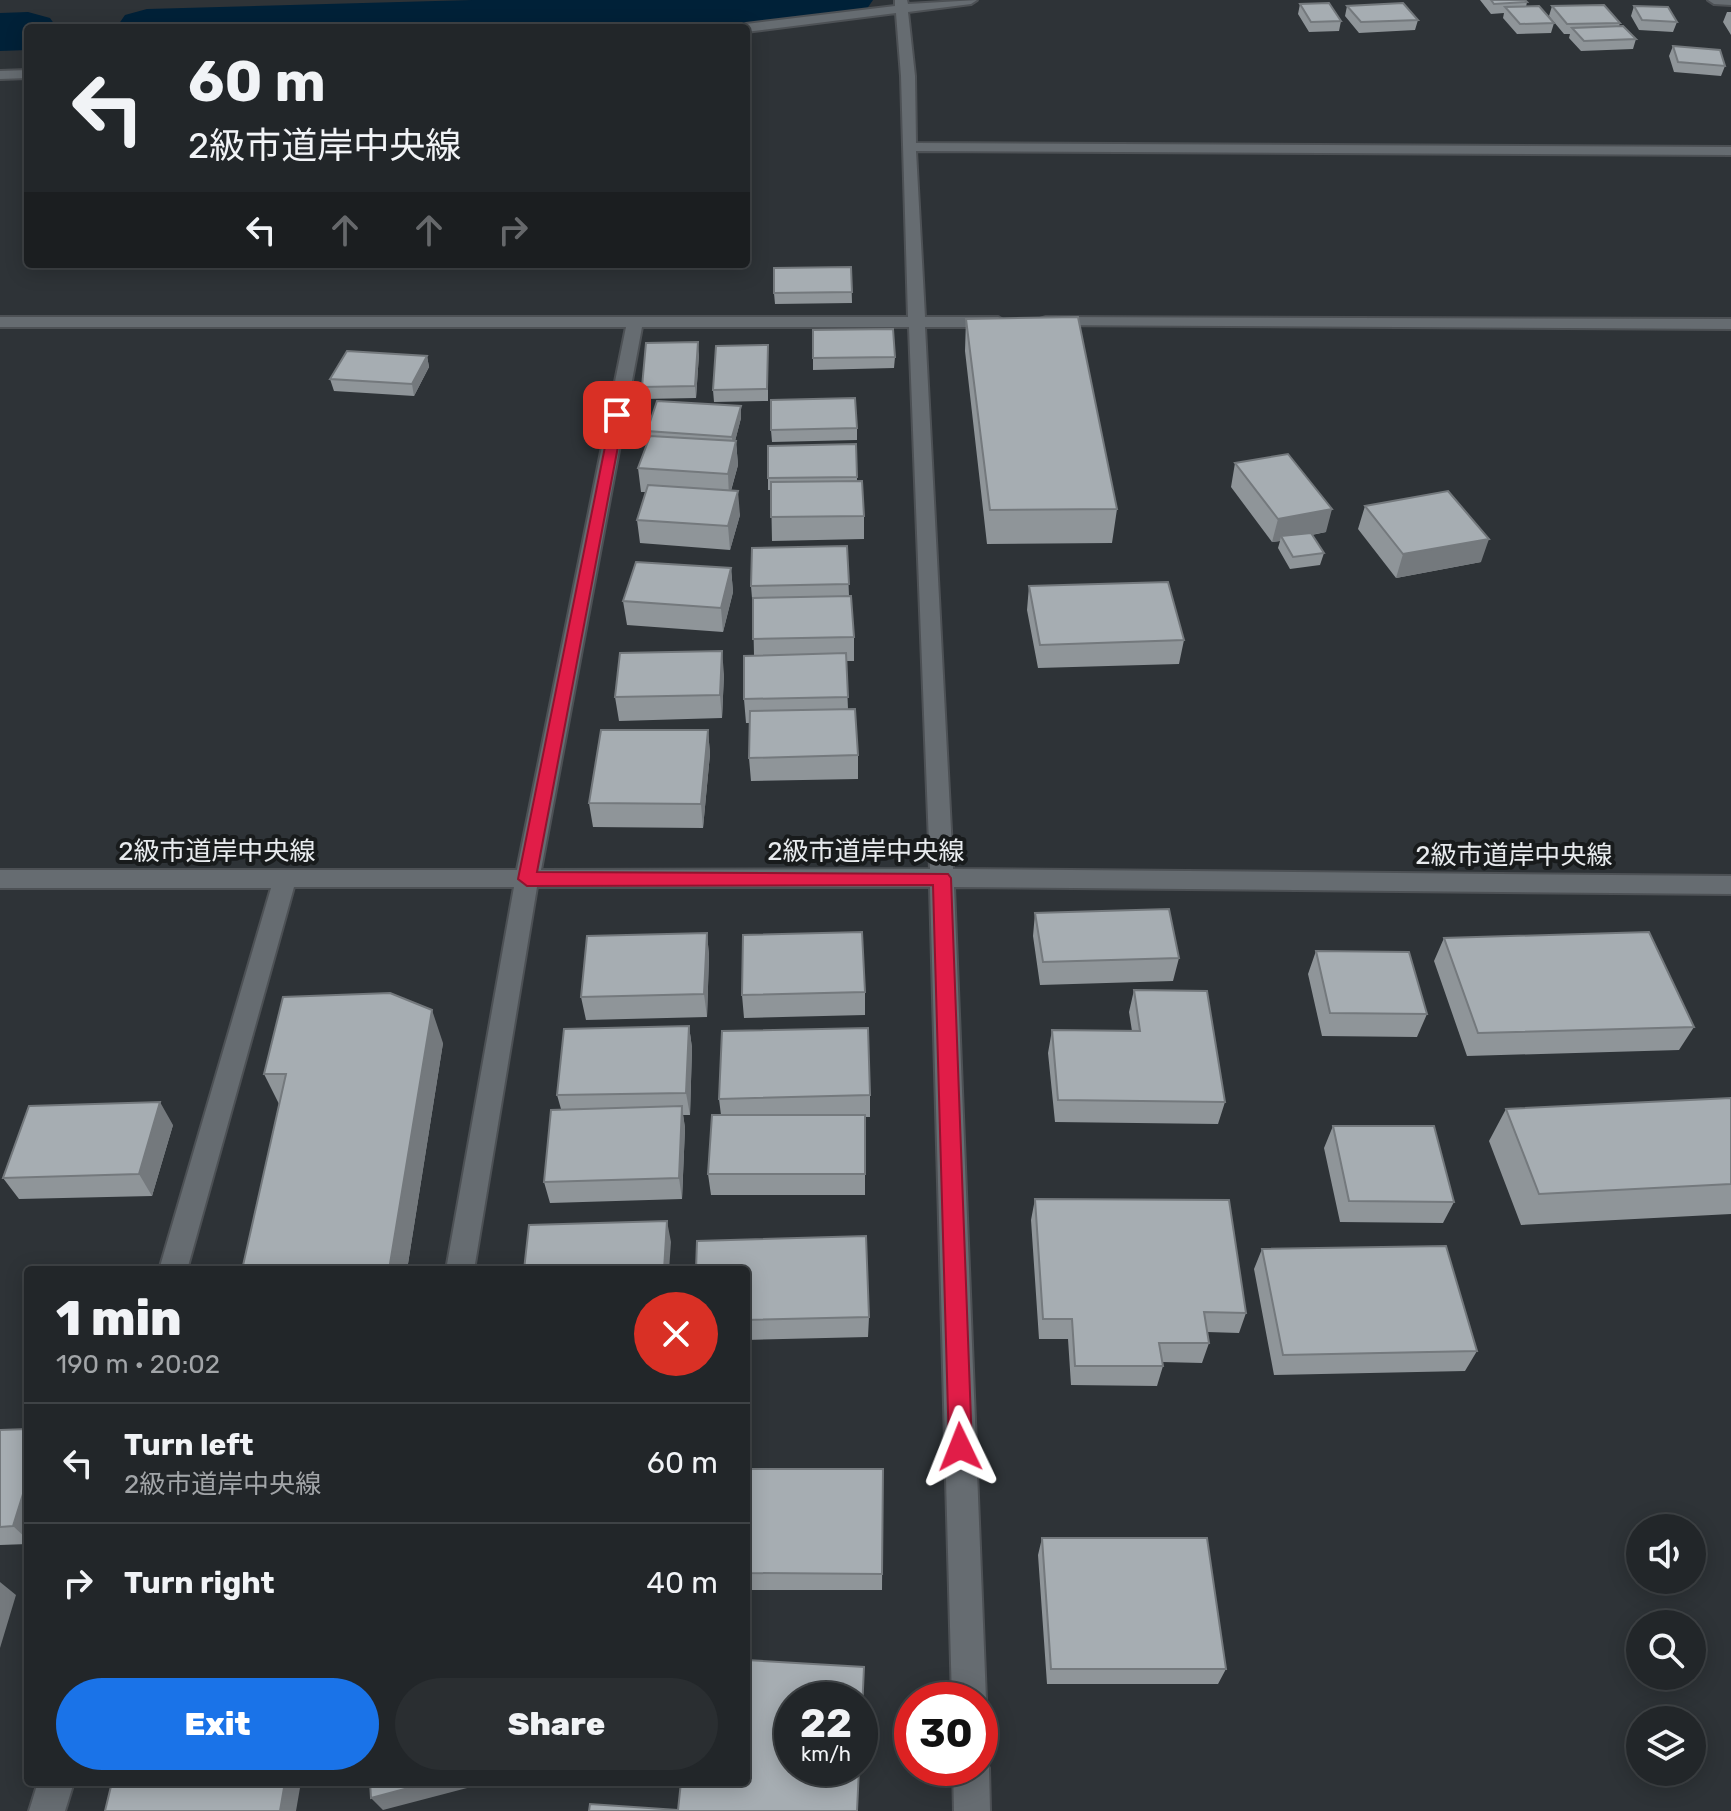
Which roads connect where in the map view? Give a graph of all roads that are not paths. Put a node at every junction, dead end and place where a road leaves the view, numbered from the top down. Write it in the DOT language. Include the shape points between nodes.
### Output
graph roads {
  1 [pos="971,0"];
  2 [pos="1714,0"];
  3 [pos="1731,1"];
  4 [pos="901,4"];
  5 [pos="750,27"];
  6 [pos="24,74"];
  7 [pos="0,75"];
  8 [pos="909,147"];
  9 [pos="1731,151"];
  10 [pos="0,322"];
  11 [pos="635,322"];
  12 [pos="917,322"];
  13 [pos="1731,324"];
  14 [pos="942,878"];
  15 [pos="0,879"];
  16 [pos="285,879"];
  17 [pos="527,879"];
  18 [pos="1731,885"];
  19 [pos="174,1266"];
  20 [pos="461,1266"];
  21 [pos="968,1682"];
  22 [pos="55,1786"];
  23 [pos="971,1786"];
  24 [pos="47,1811"];
  25 [pos="972,1811"];
  1 -- 4 [label="street"];
  2 -- 3 [label="street"];
  4 -- 5 [label="street"];
  4 -- 8 [label="street"];
  6 -- 7 [label="street"];
  8 -- 9 [label="street"];
  8 -- 12 [label="street"];
  10 -- 11 [label="street"];
  11 -- 12 [label="street"];
  11 -- 17 [label="street"];
  12 -- 13 [label="street"];
  12 -- 14 [label="street"];
  14 -- 17 [label="street, 2級市道岸中央線"];
  14 -- 18 [label="street, 2級市道岸中央線"];
  14 -- 21 [label="street"];
  15 -- 16 [label="street, 2級市道岸中央線"];
  16 -- 17 [label="street, 2級市道岸中央線"];
  16 -- 19 [label="street"];
  17 -- 20 [label="street"];
  22 -- 24 [label="street"];
  23 -- 25 [label="street"];
}
